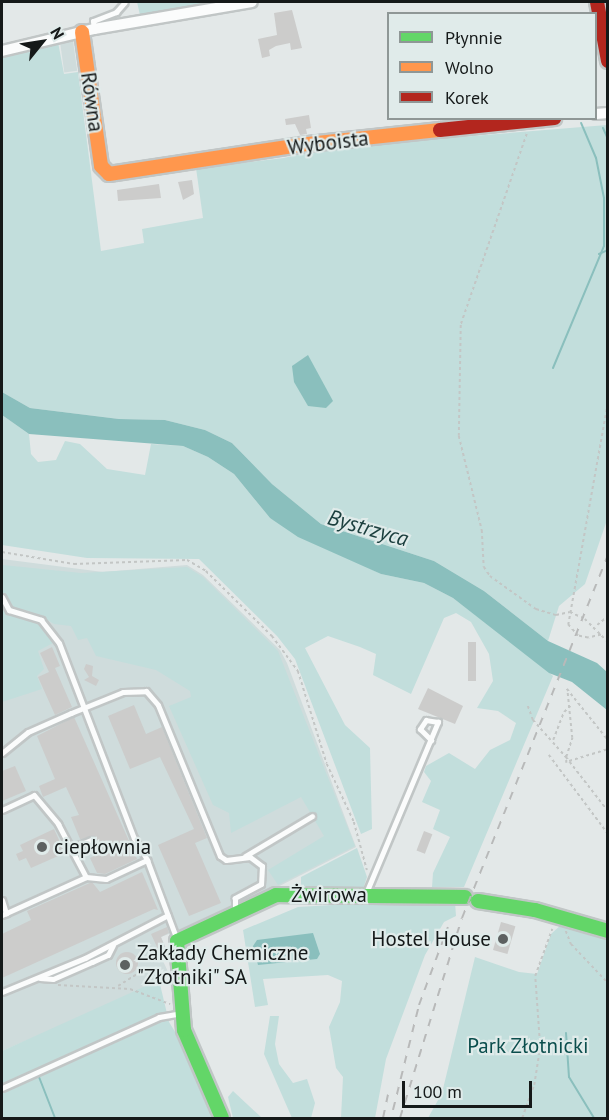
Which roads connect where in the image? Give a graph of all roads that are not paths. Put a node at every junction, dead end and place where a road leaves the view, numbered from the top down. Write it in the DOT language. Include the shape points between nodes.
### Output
graph roads {
  1 [pos="124,2"];
  2 [pos="252,2"];
  3 [pos="597,2"];
  4 [pos="88,31"];
  5 [pos="2,51"];
  6 [pos="608,61"];
  7 [pos="537,120"];
  8 [pos="103,172"];
  9 [pos="2,597"];
  10 [pos="84,708"];
  11 [pos="431,740"];
  12 [pos="2,753"];
  13 [pos="2,810"];
  14 [pos="312,816"];
  15 [pos="91,840"];
  16 [pos="71,848"];
  17 [pos="244,856"];
  18 [pos="147,860"];
  19 [pos="86,877"];
  20 [pos="366,895"];
  21 [pos="2,900"];
  22 [pos="4,914"];
  23 [pos="235,914"];
  24 [pos="168,915"];
  25 [pos="608,931"];
  26 [pos="113,944"];
  27 [pos="178,946"];
  28 [pos="39,978"];
  29 [pos="2,992"];
  30 [pos="177,1009"];
  31 [pos="2,1088"];
  32 [pos="222,1119"];
  1 -- 4 [label="lane" via="116,12 97,18"];
  2 -- 4 [label="street"];
  3 -- 6 [label="street"];
  4 -- 5 [label="street"];
  4 -- 8 [label="street, Równa"];
  7 -- 8 [label="street, Wyboista" via="308,144"];
  9 -- 10 [label="lane" via="9,610 36,616 51,630"];
  10 -- 12 [label="lane" via="28,732"];
  10 -- 17 [label="lane" via="132,690 151,694 220,856 226,860"];
  10 -- 18 [label="lane" via="134,838"];
  11 -- 20 [label="lane"];
  13 -- 16 [label="lane" via="34,795 58,824"];
  14 -- 17 [label="lane"];
  15 -- 16 [label="lane"];
  16 -- 19 [label="lane"];
  17 -- 23 [label="lane" via="259,862 264,876 261,884 235,898"];
  18 -- 19 [label="lane" via="106,879"];
  18 -- 24 [label="lane"];
  19 -- 22 [label="lane"];
  20 -- 23 [label="street, Żwirowa" via="276,895"];
  20 -- 25 [label="street, Żwirowa" via="472,899 562,917"];
  21 -- 22 [label="lane"];
  23 -- 27 [label="street, Żwirowa"];
  24 -- 26 [label="lane"];
  24 -- 27 [label="lane"];
  26 -- 28 [label="lane"];
  26 -- 28 [label="lane" via="108,955 49,979"];
  27 -- 30 [label="street"];
  28 -- 29 [label="lane"];
  30 -- 31 [label="lane"];
  30 -- 32 [label="street"];
}
